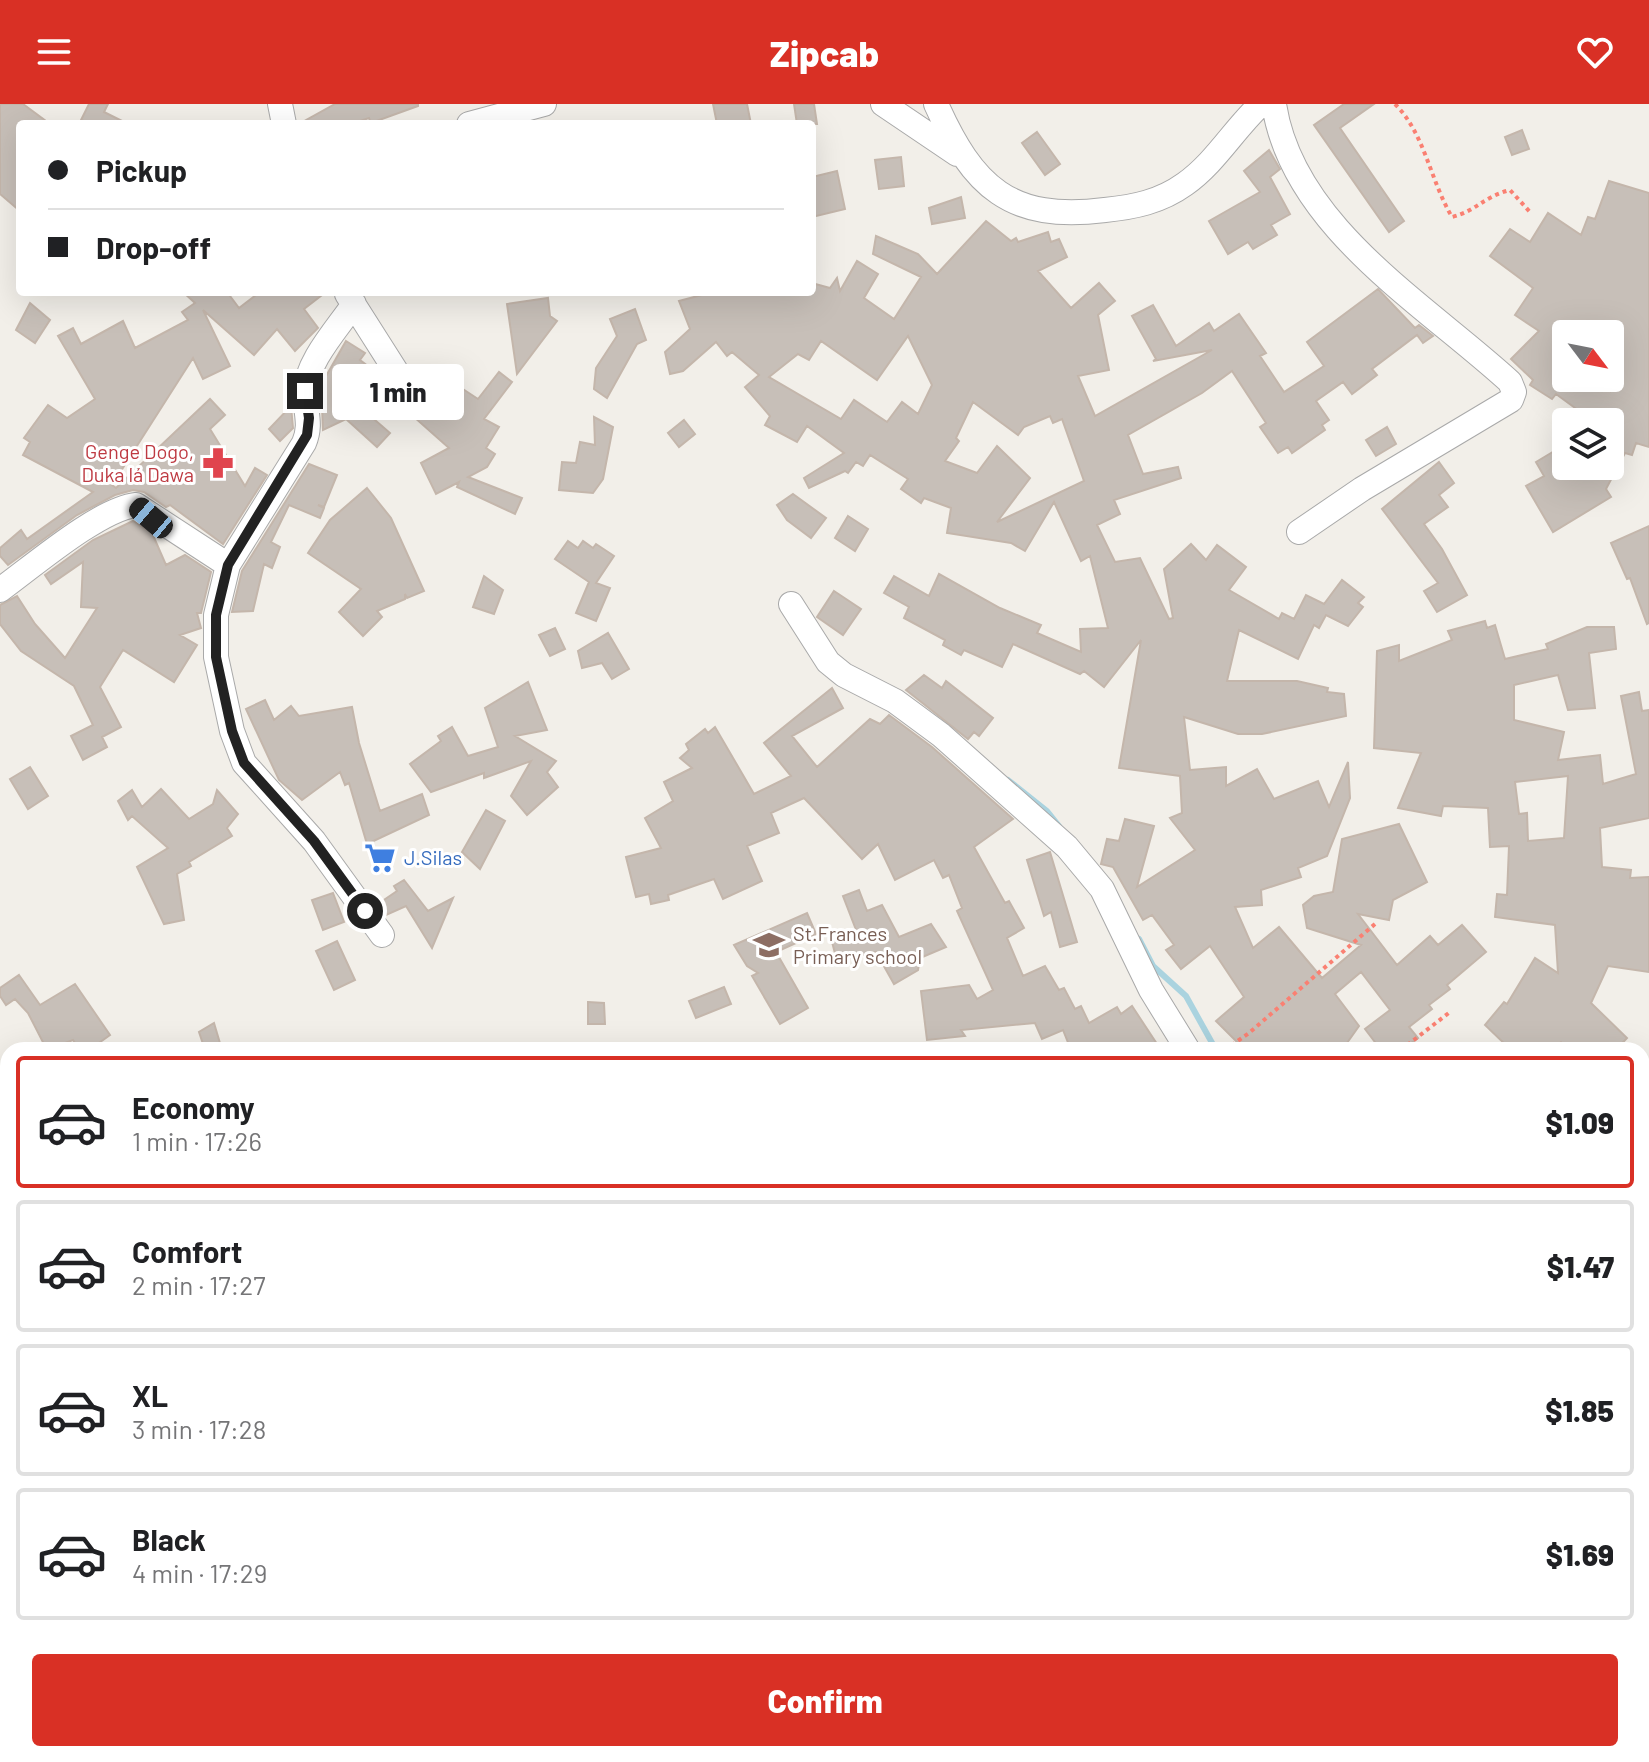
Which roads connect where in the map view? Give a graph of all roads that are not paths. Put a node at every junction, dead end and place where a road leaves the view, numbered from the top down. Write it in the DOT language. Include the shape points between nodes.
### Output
graph roads {
  1 [pos="544,104"];
  2 [pos="883,104"];
  3 [pos="936,104"];
  4 [pos="1261,104"];
  5 [pos="1274,104"];
  6 [pos="484,120"];
  7 [pos="963,158"];
  8 [pos="350,298"];
  9 [pos="408,390"];
  10 [pos="1299,532"];
  11 [pos="228,565"];
  12 [pos="0,590"];
  13 [pos="791,604"];
  14 [pos="382,935"];
  15 [pos="1183,1042"];
  1 -- 6 [label="street"];
  2 -- 7 [label="street"];
  3 -- 7 [label="street"];
  4 -- 7 [label="street" via="1187,183 1135,207 1036,212 996,190"];
  5 -- 10 [label="street" via="1285,152 1349,241 1510,382 1514,392 1511,400"];
  8 -- 9 [label="street"];
  8 -- 11 [label="street" via="305,391 310,423 304,443"];
  11 -- 12 [label="street" via="136,505 123,506"];
  11 -- 14 [label="street" via="214,634 239,753 323,852"];
  13 -- 15 [label="street" via="828,662 941,735 1067,847 1102,889"];
}
